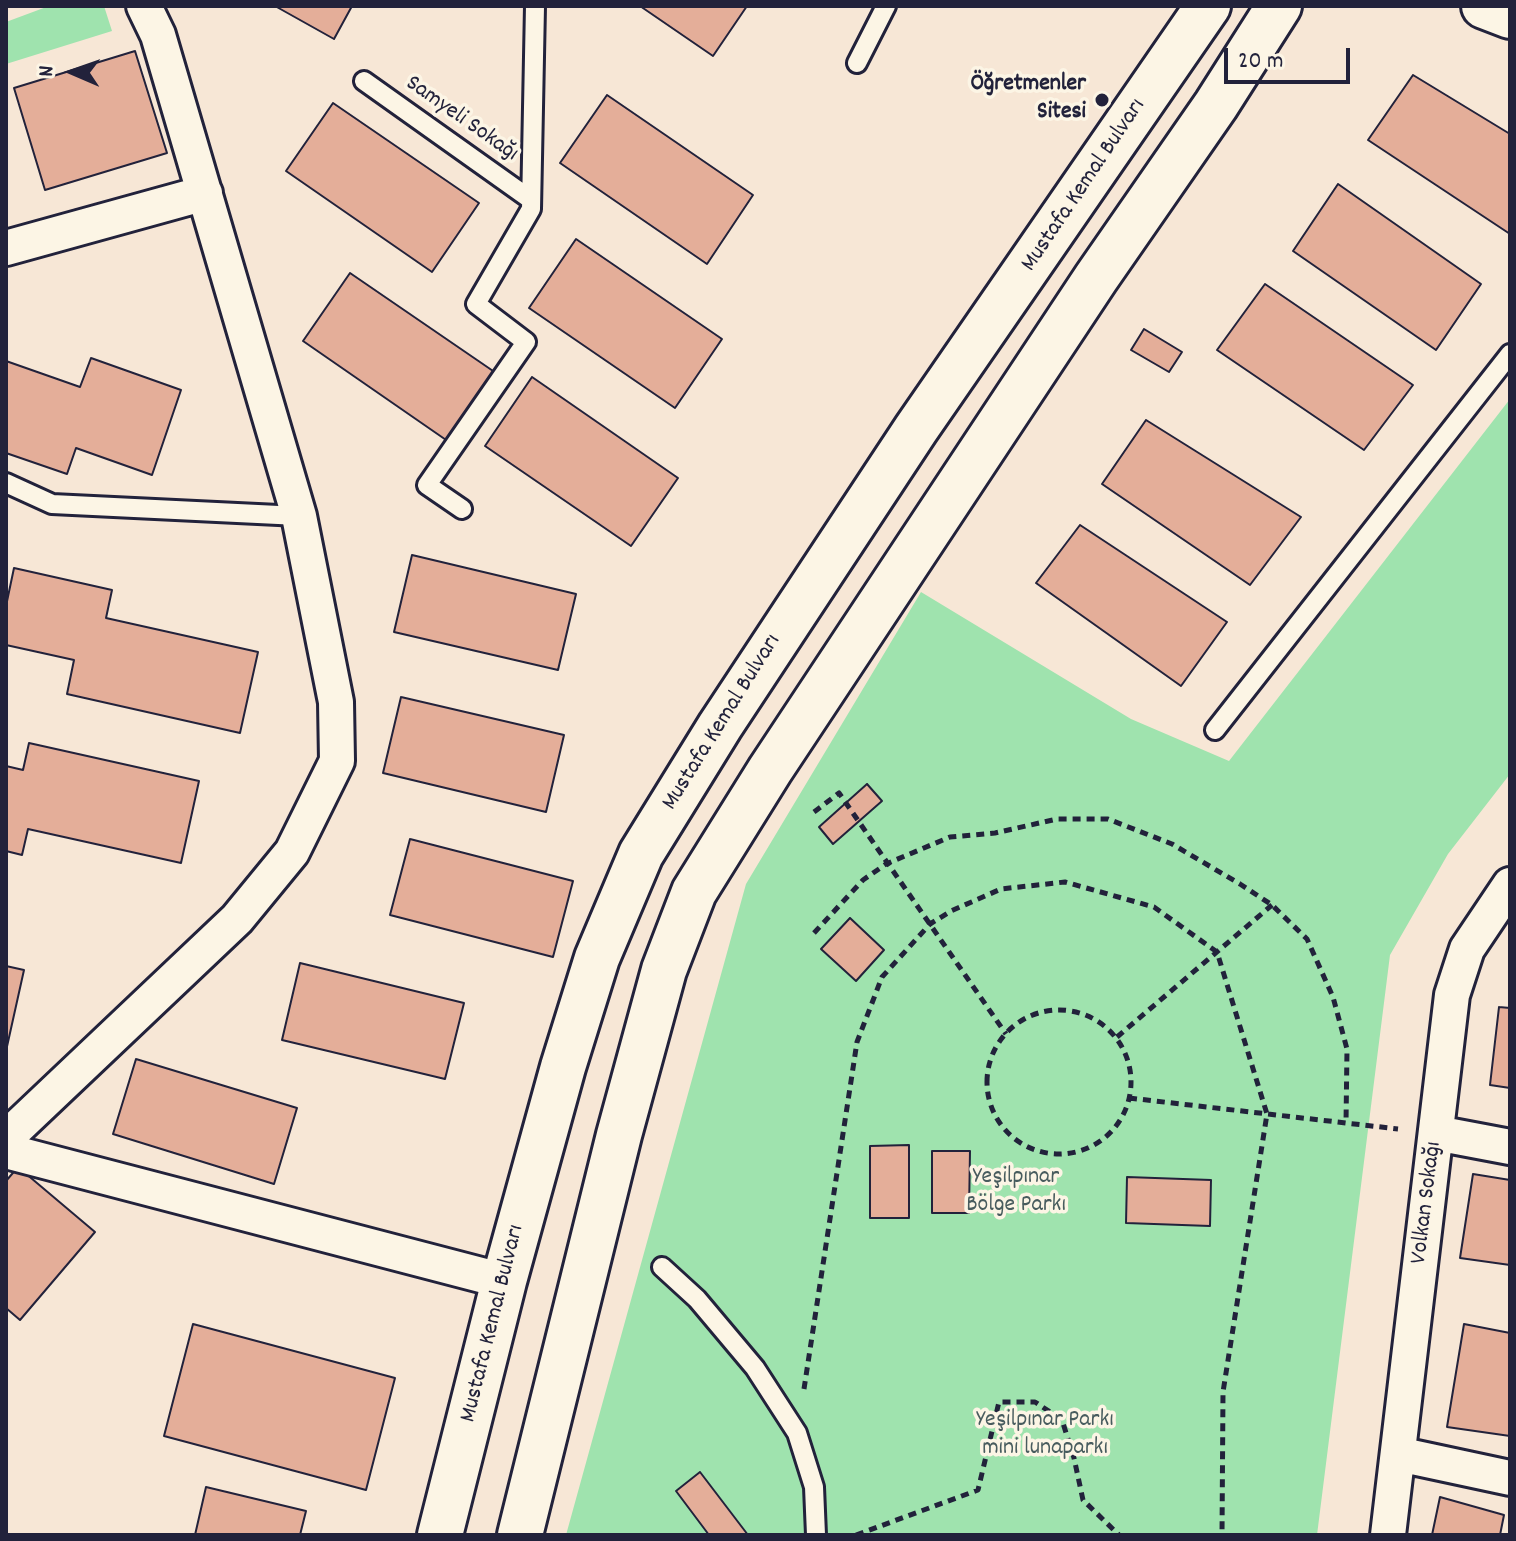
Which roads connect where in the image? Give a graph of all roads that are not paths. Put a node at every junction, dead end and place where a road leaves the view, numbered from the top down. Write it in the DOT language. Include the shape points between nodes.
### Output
graph roads {
  1 [pos="144,6"];
  2 [pos="535,6"];
  3 [pos="886,6"];
  4 [pos="1208,6"];
  5 [pos="1484,6"];
  6 [pos="1281,9"];
  7 [pos="1510,16"];
  8 [pos="857,63"];
  9 [pos="364,81"];
  10 [pos="205,193"];
  11 [pos="530,199"];
  12 [pos="6,248"];
  13 [pos="1510,354"];
  14 [pos="6,483"];
  15 [pos="462,509"];
  16 [pos="299,516"];
  17 [pos="1215,730"];
  18 [pos="1510,885"];
  19 [pos="1436,1133"];
  20 [pos="6,1138"];
  21 [pos="1510,1147"];
  22 [pos="6,1151"];
  23 [pos="662,1267"];
  24 [pos="504,1281"];
  25 [pos="1398,1454"];
  26 [pos="1510,1478"];
  27 [pos="440,1535"];
  28 [pos="520,1535"];
  29 [pos="816,1535"];
  30 [pos="1388,1535"];
  1 -- 10 [label="street" via="158,35"];
  2 -- 11 [label="lane"];
  3 -- 8 [label="lane"];
  4 -- 24 [label="main road, Mustafa Kemal Bulvarı" via="907,442 641,854 597,958"];
  5 -- 7 [label="main road"];
  6 -- 28 [label="main road" via="1096,278 694,892 664,970 619,1135"];
  9 -- 11 [label="lane, Samyeli Sokağı"];
  10 -- 12 [label="street"];
  10 -- 16 [label="street"];
  11 -- 15 [label="lane" via="531,209 476,304 526,342 427,485"];
  13 -- 17 [label="lane"];
  14 -- 16 [label="lane" via="52,504"];
  16 -- 20 [label="street" via="336,702 337,761 292,852 237,919"];
  18 -- 19 [label="street, Volkan Sokağı" via="1467,949 1456,983"];
  19 -- 21 [label="street"];
  19 -- 25 [label="street, Volkan Sokağı"];
  22 -- 24 [label="street"];
  23 -- 29 [label="lane" via="697,1299 755,1368 797,1433 814,1487"];
  24 -- 27 [label="main road, Mustafa Kemal Bulvarı"];
  25 -- 26 [label="street"];
  25 -- 30 [label="street, Volkan Sokağı"];
}
